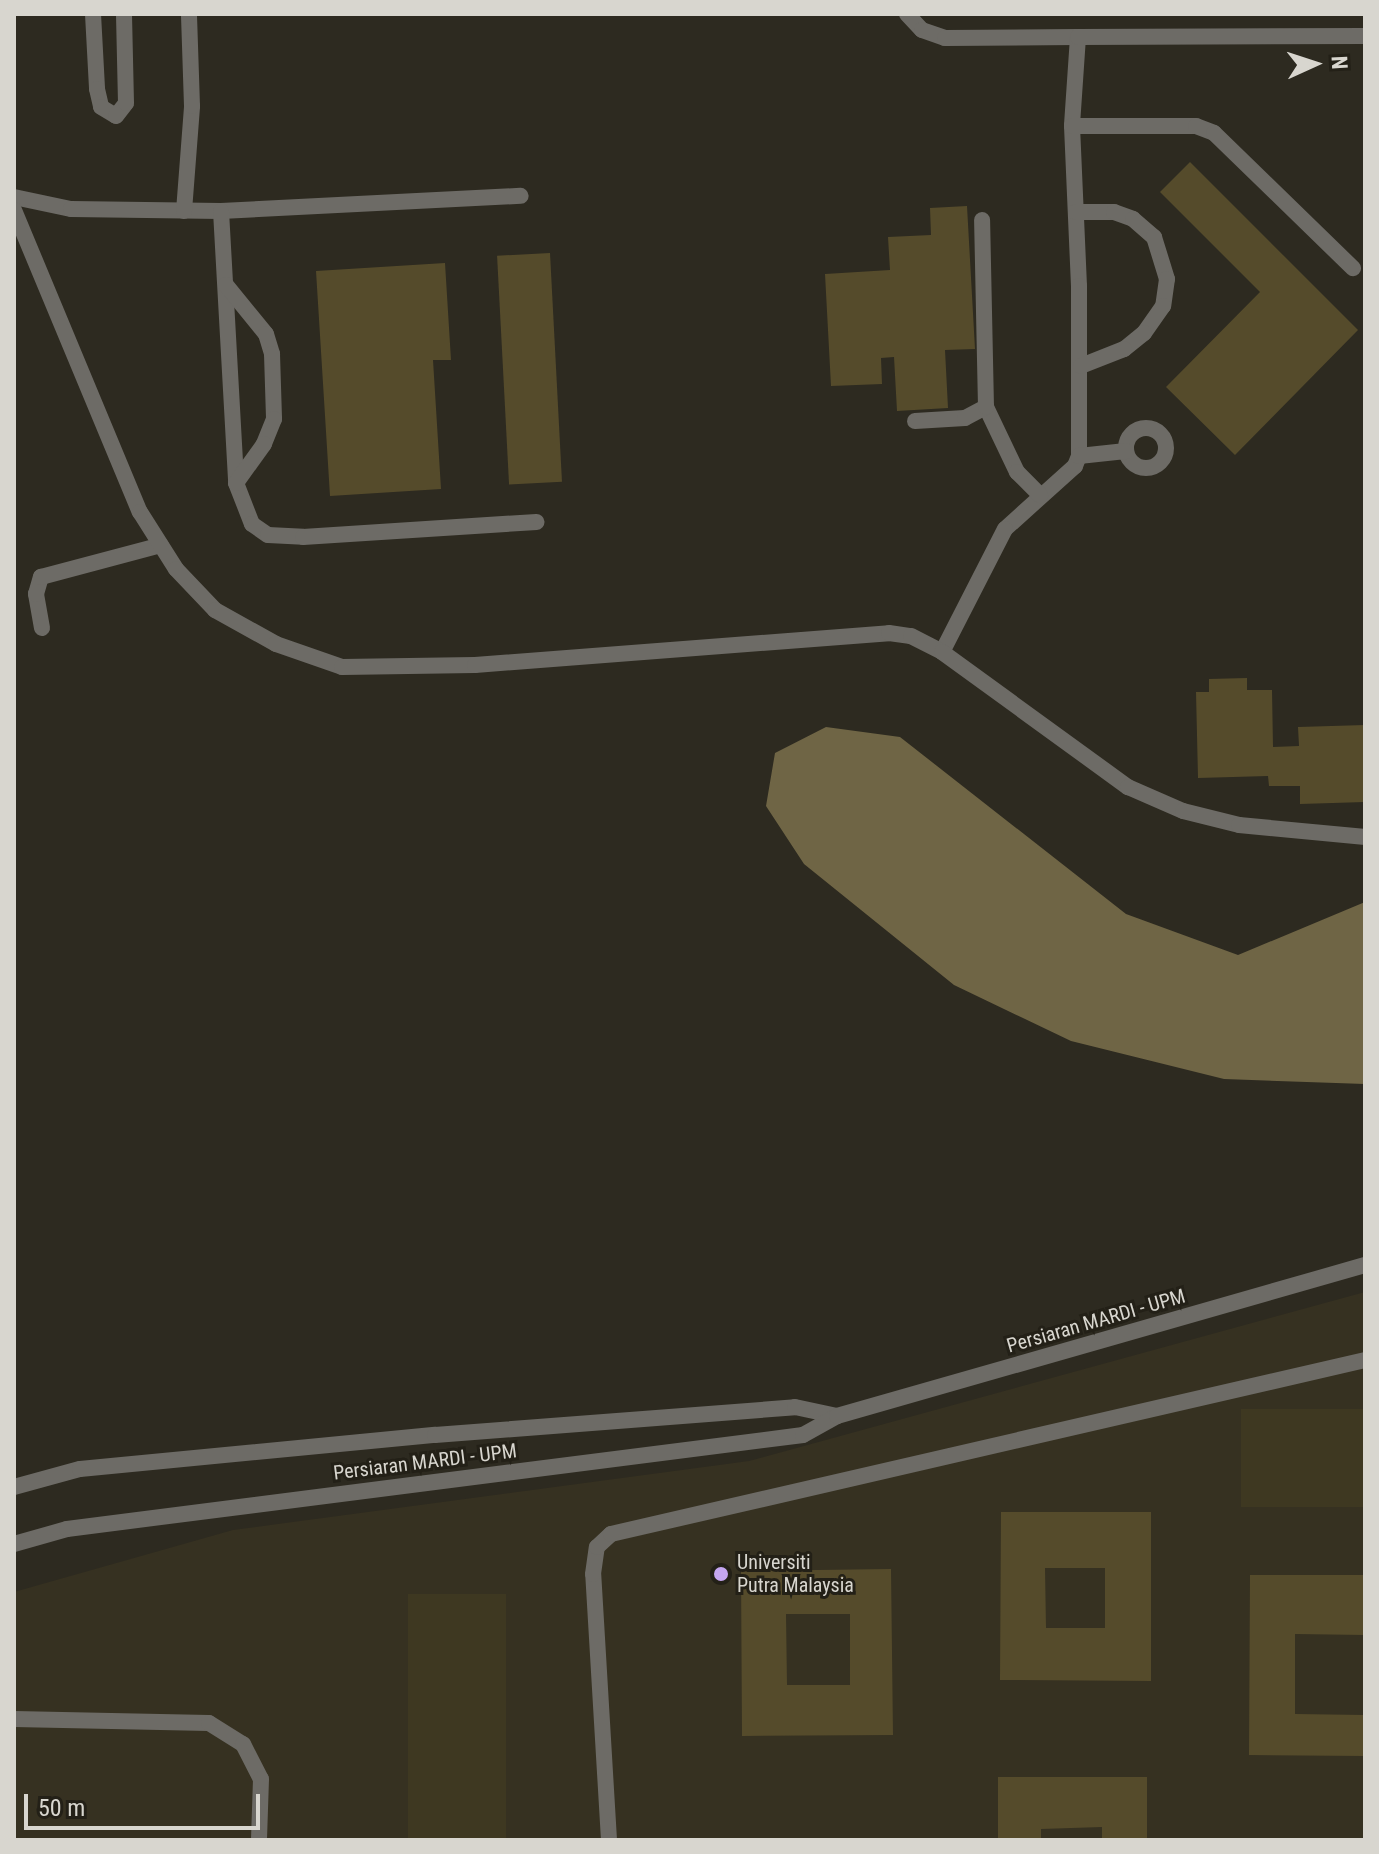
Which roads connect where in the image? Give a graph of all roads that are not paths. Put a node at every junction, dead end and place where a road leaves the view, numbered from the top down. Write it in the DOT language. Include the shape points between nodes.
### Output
graph roads {
  1 [pos="93,14"];
  2 [pos="124,14"];
  3 [pos="189,14"];
  4 [pos="907,14"];
  5 [pos="1365,36"];
  6 [pos="1078,37"];
  7 [pos="1072,126"];
  8 [pos="521,196"];
  9 [pos="14,197"];
  10 [pos="14,210"];
  11 [pos="184,211"];
  12 [pos="221,211"];
  13 [pos="1076,212"];
  14 [pos="982,220"];
  15 [pos="1353,268"];
  16 [pos="226,285"];
  17 [pos="1081,366"];
  18 [pos="986,407"];
  19 [pos="915,421"];
  20 [pos="1126,451"];
  21 [pos="1079,456"];
  22 [pos="236,483"];
  23 [pos="1040,495"];
  24 [pos="537,522"];
  25 [pos="161,545"];
  26 [pos="42,628"];
  27 [pos="942,652"];
  28 [pos="1365,837"];
  29 [pos="1365,1265"];
  30 [pos="1365,1360"];
  31 [pos="837,1416"];
  32 [pos="14,1487"];
  33 [pos="14,1544"];
  34 [pos="14,1719"];
  35 [pos="259,1840"];
  36 [pos="609,1840"];
  1 -- 2 [label="street" via="101,107 116,116 126,103"];
  3 -- 11 [label="street" via="192,106"];
  4 -- 6 [label="street" via="922,30 945,38"];
  5 -- 6 [label="street"];
  6 -- 7 [label="street"];
  7 -- 13 [label="street"];
  7 -- 15 [label="street" via="1196,126 1214,133"];
  8 -- 12 [label="street"];
  9 -- 11 [label="street" via="71,209"];
  10 -- 25 [label="street" via="140,512"];
  11 -- 12 [label="street"];
  12 -- 16 [label="street"];
  13 -- 17 [label="street"];
  13 -- 17 [label="street" via="1114,212 1133,219 1154,237 1167,279 1163,306 1144,333 1124,349"];
  14 -- 18 [label="street"];
  16 -- 22 [label="street"];
  16 -- 22 [label="street" via="253,314 272,354 274,419 264,444"];
  17 -- 21 [label="street"];
  18 -- 19 [label="street" via="965,418"];
  18 -- 23 [label="street" via="1017,472"];
  20 -- 21 [label="street"];
  21 -- 23 [label="street" via="1075,466"];
  22 -- 24 [label="street" via="252,524 268,535"];
  23 -- 27 [label="street" via="1005,529"];
  25 -- 26 [label="street" via="41,577 36,594"];
  25 -- 27 [label="street" via="215,610 287,649 342,667 475,665 889,633 911,636"];
  27 -- 28 [label="street" via="1128,787 1183,811 1239,825"];
  29 -- 31 [label="street, Persiaran MARDI - UPM"];
  30 -- 36 [label="street" via="611,1534 597,1547 593,1574"];
  31 -- 32 [label="street, Persiaran MARDI - UPM" via="795,1407 435,1435 80,1469"];
  31 -- 33 [label="street, Persiaran MARDI - UPM" via="803,1435 82,1527"];
  34 -- 35 [label="street" via="209,1723 243,1744 261,1779"];
}
